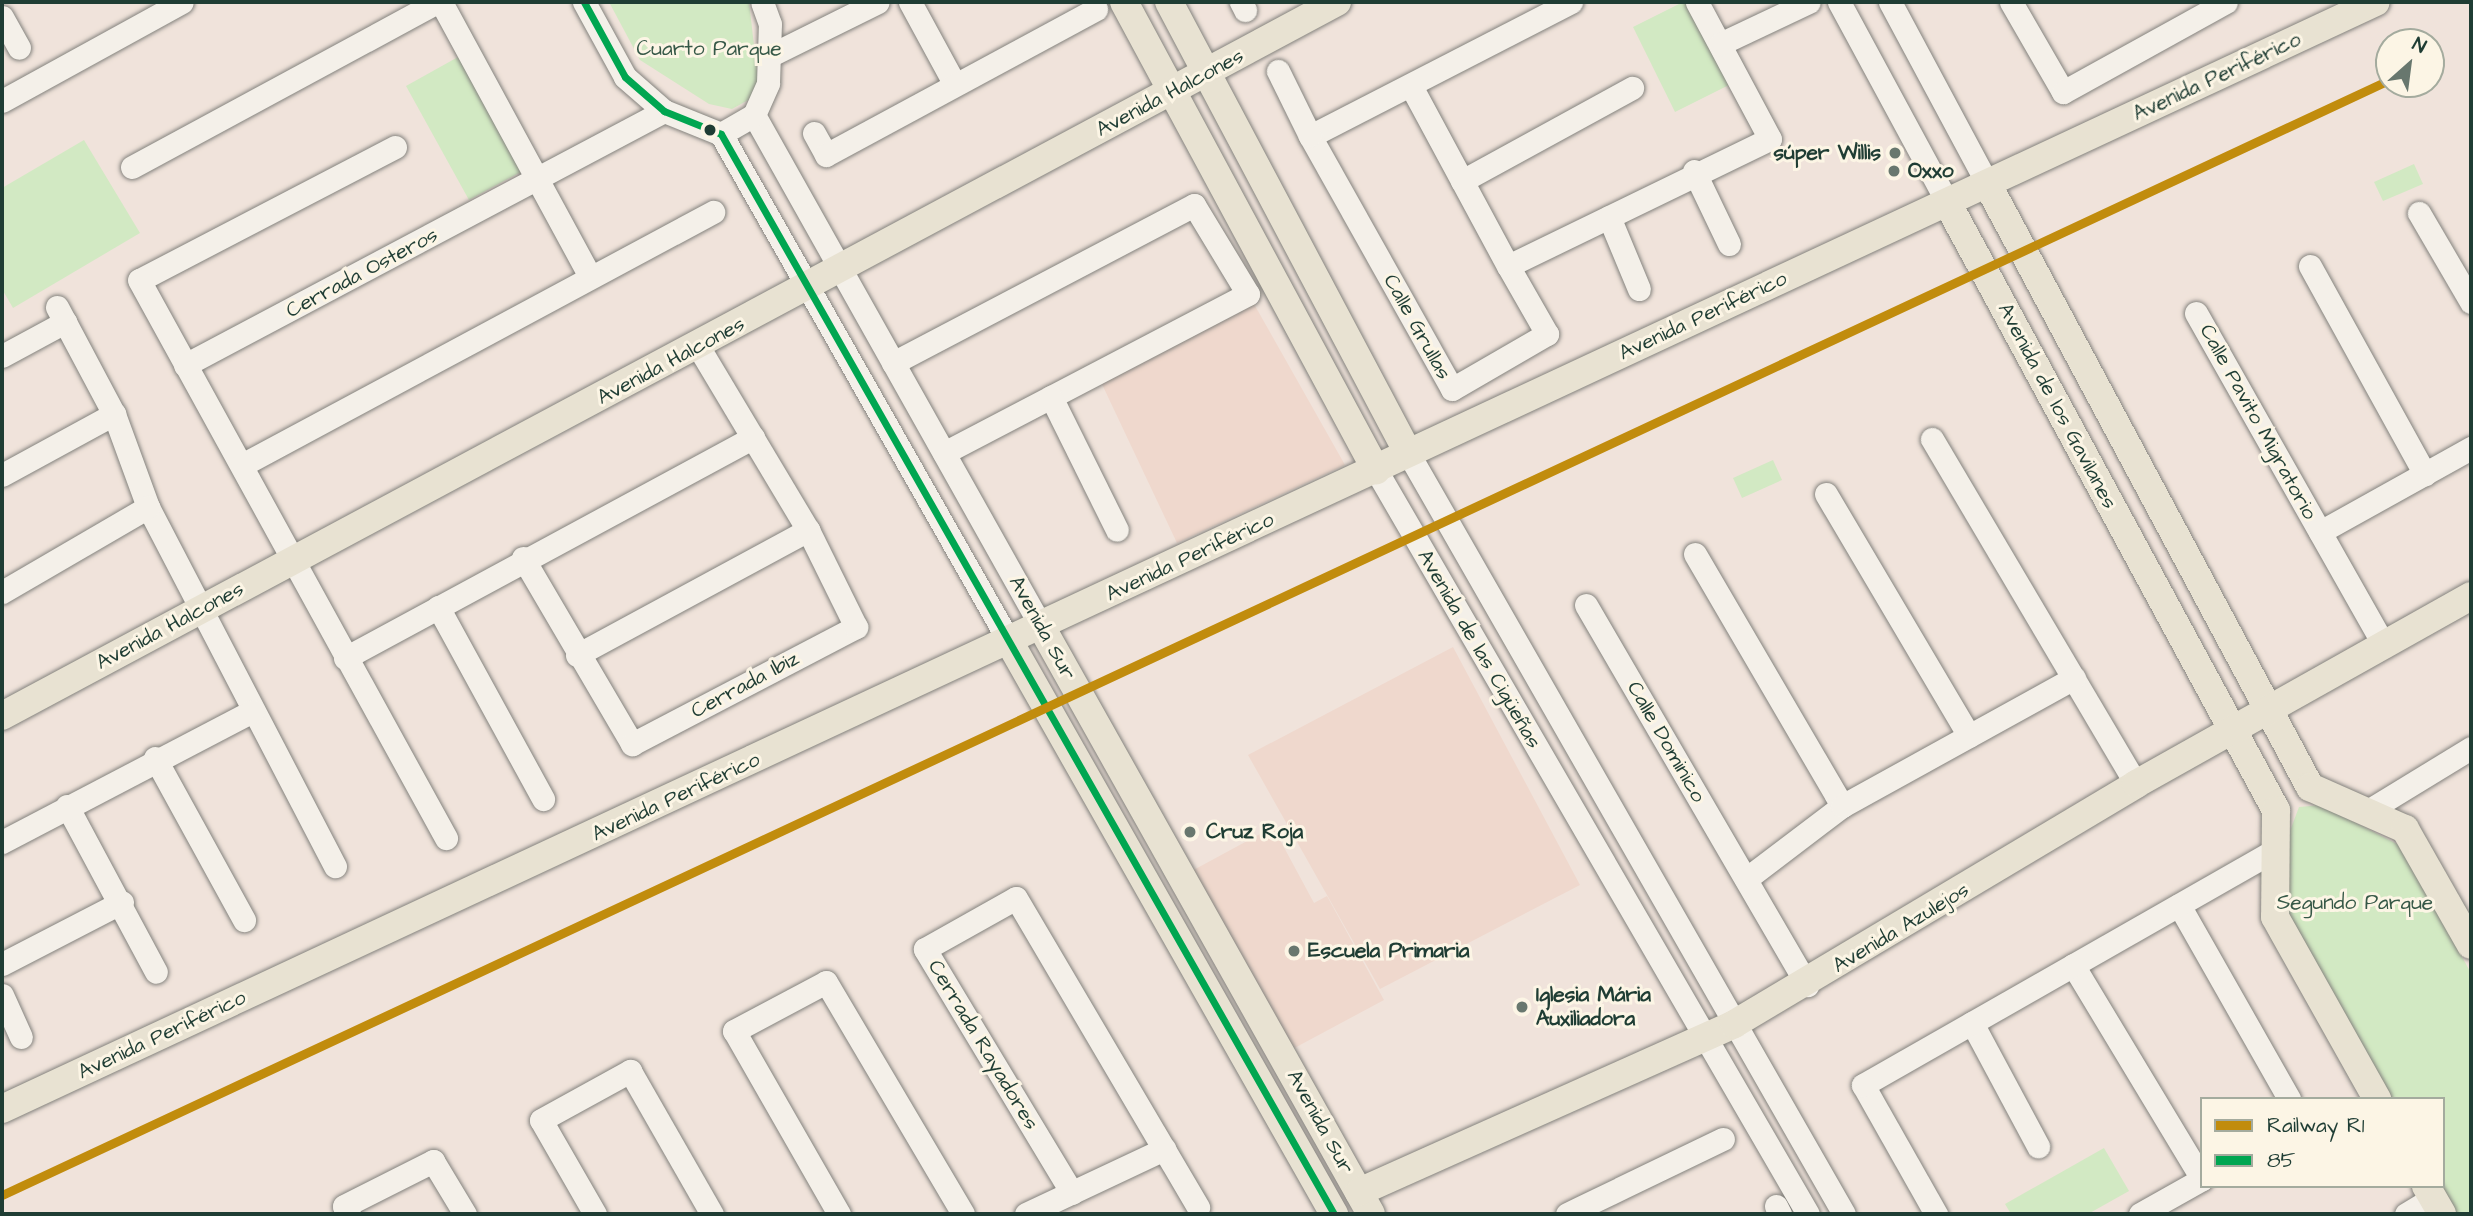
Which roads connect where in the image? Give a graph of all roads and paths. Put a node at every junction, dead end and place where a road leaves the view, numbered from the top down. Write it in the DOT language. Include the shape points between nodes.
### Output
graph roads {
  1 [pos="182,2"];
  2 [pos="439,2"];
  3 [pos="584,2"];
  4 [pos="762,2"];
  5 [pos="878,2"];
  6 [pos="910,2"];
  7 [pos="1124,2"];
  8 [pos="1169,2"];
  9 [pos="1337,2"];
  10 [pos="1571,2"];
  11 [pos="1697,2"];
  12 [pos="1809,2"];
  13 [pos="1839,2"];
  14 [pos="1890,2"];
  15 [pos="2011,2"];
  16 [pos="2226,2"];
  17 [pos="2376,2"];
  18 [pos="1096,9"];
  19 [pos="2,17"];
  20 [pos="1720,44"];
  21 [pos="19,48"];
  22 [pos="772,55"];
  23 [pos="1278,71"];
  24 [pos="1208,74"];
  25 [pos="956,85"];
  26 [pos="1411,86"];
  27 [pos="1632,88"];
  28 [pos="1173,93"];
  29 [pos="2,101"];
  30 [pos="754,115"];
  31 [pos="654,117"];
  32 [pos="814,133"];
  33 [pos="721,134"];
  34 [pos="1310,136"];
  35 [pos="395,147"];
  36 [pos="132,167"];
  37 [pos="1694,171"];
  38 [pos="539,180"];
  39 [pos="1462,181"];
  40 [pos="1987,185"];
  41 [pos="1948,204"];
  42 [pos="713,212"];
  43 [pos="2419,213"];
  44 [pos="1609,217"];
  45 [pos="1729,244"];
  46 [pos="2309,265"];
  47 [pos="1508,266"];
  48 [pos="840,268"];
  49 [pos="590,276"];
  50 [pos="809,288"];
  51 [pos="1639,289"];
  52 [pos="2471,302"];
  53 [pos="2196,313"];
  54 [pos="2062,323"];
  55 [pos="2024,343"];
  56 [pos="3,354"];
  57 [pos="703,355"];
  58 [pos="893,363"];
  59 [pos="185,365"];
  60 [pos="1051,397"];
  61 [pos="114,414"];
  62 [pos="753,437"];
  63 [pos="1931,439"];
  64 [pos="2471,448"];
  65 [pos="1407,452"];
  66 [pos="944,453"];
  67 [pos="242,465"];
  68 [pos="1376,470"];
  69 [pos="2425,474"];
  70 [pos="2,475"];
  71 [pos="1826,494"];
  72 [pos="148,507"];
  73 [pos="808,530"];
  74 [pos="1117,530"];
  75 [pos="2320,532"];
  76 [pos="1695,554"];
  77 [pos="523,558"];
  78 [pos="290,559"];
  79 [pos="2,592"];
  80 [pos="2471,596"];
  81 [pos="1586,605"];
  82 [pos="438,607"];
  83 [pos="203,610"];
  84 [pos="1042,628"];
  85 [pos="1010,643"];
  86 [pos="2384,645"];
  87 [pos="577,655"];
  88 [pos="345,657"];
  89 [pos="2074,678"];
  90 [pos="2268,710"];
  91 [pos="253,711"];
  92 [pos="2,716"];
  93 [pos="2232,730"];
  94 [pos="1969,736"];
  95 [pos="2469,756"];
  96 [pos="155,758"];
  97 [pos="2136,784"];
  98 [pos="2310,787"];
  99 [pos="543,799"];
  100 [pos="67,806"];
  101 [pos="1842,806"];
  102 [pos="2371,809"];
  103 [pos="2276,810"];
  104 [pos="1146,813"];
  105 [pos="1115,829"];
  106 [pos="446,838"];
  107 [pos="2,842"];
  108 [pos="2272,852"];
  109 [pos="335,866"];
  110 [pos="1746,879"];
  111 [pos="122,902"];
  112 [pos="2179,905"];
  113 [pos="244,920"];
  114 [pos="2471,945"];
  115 [pos="2,964"];
  116 [pos="2073,965"];
  117 [pos="156,972"];
  118 [pos="1807,985"];
  119 [pos="2,995"];
  120 [pos="1972,1023"];
  121 [pos="1734,1024"];
  122 [pos="21,1037"];
  123 [pos="1706,1038"];
  124 [pos="2288,1097"];
  125 [pos="2376,1097"];
  126 [pos="2,1109"];
  127 [pos="1723,1139"];
  128 [pos="2038,1146"];
  129 [pos="1164,1149"];
  130 [pos="2200,1176"];
  131 [pos="2200,1180"];
  132 [pos="1072,1193"];
  133 [pos="2434,1200"];
  134 [pos="1365,1203"];
  135 [pos="1198,1207"];
  136 [pos="1323,1211"];
  137 [pos="349,1214"];
  138 [pos="465,1214"];
  139 [pos="595,1214"];
  140 [pos="712,1214"];
  141 [pos="839,1214"];
  142 [pos="963,1214"];
  143 [pos="1026,1214"];
  144 [pos="1567,1214"];
  145 [pos="1808,1214"];
  146 [pos="1843,1214"];
  147 [pos="1936,1214"];
  148 [pos="2140,1214"];
  149 [pos="2406,1214"];
  1 -- 29 [label="street"];
  2 -- 36 [label="street"];
  2 -- 38 [label="street"];
  3 -- 31 [label="street" via="625,77"];
  4 -- 22 [label="street"];
  5 -- 22 [label="street"];
  6 -- 25 [label="street"];
  7 -- 28 [label="main road, Avenida de las Cigüeñas"];
  8 -- 24 [label="main road, Avenida de las Cigüeñas"];
  9 -- 24 [label="main road, Avenida Halcones"];
  10 -- 26 [label="street"];
  11 -- 20 [label="street"];
  12 -- 20 [label="street"];
  13 -- 41 [label="street, Avenida de los Gavilanes"];
  14 -- 40 [label="street, Avenida de los Gavilanes"];
  15 -- 16 [label="street" via="2063,92"];
  17 -- 40 [label="main road, Avenida Periférico"];
  18 -- 25 [label="street"];
  19 -- 21 [label="street"];
  20 -- 37 [label="street" via="1770,139"];
  22 -- 30 [label="street"];
  23 -- 34 [label="street, Calle Grullas"];
  24 -- 28 [label="main road, Avenida Halcones"];
  24 -- 65 [label="main road, Avenida de las Cigüeñas"];
  25 -- 32 [label="street" via="826,155"];
  26 -- 34 [label="street"];
  26 -- 39 [label="street, Calle Grullas"];
  27 -- 39 [label="street"];
  28 -- 48 [label="main road, Avenida Halcones"];
  28 -- 68 [label="main road, Avenida de las Cigüeñas"];
  30 -- 33 [label="street"];
  30 -- 48 [label="street, Avenida Sur"];
  31 -- 33 [label="street"];
  31 -- 38 [label="street, Cerrada Osteros"];
  33 -- 50 [label="street, Avenida Sur"];
  34 -- 47 [label="street, Calle Grullas" via="1452,389 1548,334"];
  35 -- 59 [label="street" via="139,280"];
  37 -- 44 [label="street"];
  37 -- 45 [label="street"];
  38 -- 49 [label="street"];
  38 -- 59 [label="street, Cerrada Osteros"];
  39 -- 47 [label="street, Calle Grullas"];
  40 -- 41 [label="main road, Avenida Periférico"];
  40 -- 54 [label="main road, Avenida de los Gavilanes"];
  41 -- 55 [label="main road, Avenida de los Gavilanes"];
  41 -- 65 [label="main road, Avenida Periférico"];
  42 -- 49 [label="street"];
  43 -- 52 [label="street"];
  44 -- 47 [label="street"];
  44 -- 51 [label="street"];
  46 -- 69 [label="street"];
  48 -- 50 [label="main road, Avenida Halcones"];
  48 -- 58 [label="street, Avenida Sur"];
  49 -- 67 [label="street"];
  50 -- 57 [label="main road, Avenida Halcones"];
  50 -- 85 [label="street, Avenida Sur"];
  53 -- 75 [label="street, Calle Pavito Migratorio"];
  54 -- 55 [label="main road"];
  54 -- 90 [label="main road, Avenida de los Gavilanes"];
  55 -- 93 [label="main road, Avenida de los Gavilanes"];
  56 -- 61 [label="street" via="61,314"];
  57 -- 62 [label="street, Cerrada Ibiz"];
  57 -- 78 [label="main road, Avenida Halcones"];
  58 -- 60 [label="street" via="1195,205 1248,295"];
  58 -- 66 [label="street, Avenida Sur"];
  59 -- 67 [label="street"];
  60 -- 66 [label="street"];
  60 -- 74 [label="street"];
  61 -- 70 [label="street"];
  61 -- 72 [label="street"];
  62 -- 73 [label="street, Cerrada Ibiz"];
  62 -- 77 [label="street"];
  63 -- 89 [label="street"];
  64 -- 69 [label="street, Calle Pavito Migratorio"];
  65 -- 68 [label="main road, Avenida Periférico"];
  65 -- 121 [label="street, Avenida de las Cigüeñas"];
  66 -- 84 [label="street, Avenida Sur"];
  67 -- 78 [label="street"];
  68 -- 84 [label="main road, Avenida Periférico"];
  68 -- 123 [label="street, Avenida de las Cigüeñas"];
  69 -- 75 [label="street, Calle Pavito Migratorio"];
  71 -- 94 [label="street"];
  72 -- 79 [label="street"];
  72 -- 83 [label="street"];
  73 -- 87 [label="street"];
  73 -- 87 [label="street, Cerrada Ibiz" via="856,627 632,744"];
  75 -- 86 [label="street, Calle Pavito Migratorio"];
  76 -- 101 [label="street"];
  77 -- 82 [label="street"];
  77 -- 87 [label="street, Cerrada Ibiz"];
  78 -- 83 [label="main road, Avenida Halcones"];
  78 -- 88 [label="street"];
  80 -- 86 [label="main road, Avenida Azulejos"];
  81 -- 110 [label="street, Calle Dominico"];
  82 -- 88 [label="street"];
  82 -- 99 [label="street"];
  83 -- 91 [label="street"];
  83 -- 92 [label="main road, Avenida Halcones"];
  84 -- 85 [label="main road, Avenida Periférico"];
  84 -- 104 [label="main road, Avenida Sur"];
  85 -- 105 [label="main road, Avenida Sur"];
  85 -- 126 [label="main road, Avenida Periférico"];
  86 -- 90 [label="main road, Avenida Azulejos"];
  88 -- 106 [label="street"];
  89 -- 94 [label="street"];
  89 -- 97 [label="street"];
  90 -- 93 [label="main road, Avenida Azulejos"];
  90 -- 98 [label="main road, Avenida de los Gavilanes"];
  91 -- 96 [label="street"];
  91 -- 109 [label="street"];
  93 -- 97 [label="main road, Avenida Azulejos"];
  93 -- 103 [label="main road, Avenida de los Gavilanes"];
  94 -- 101 [label="street"];
  95 -- 102 [label="street"];
  96 -- 100 [label="street"];
  96 -- 113 [label="street"];
  97 -- 118 [label="main road, Avenida Azulejos"];
  98 -- 102 [label="main road"];
  98 -- 103 [label="main road"];
  100 -- 107 [label="street"];
  100 -- 111 [label="street"];
  101 -- 110 [label="street"];
  102 -- 114 [label="main road" via="2405,828"];
  103 -- 108 [label="main road"];
  104 -- 105 [label="main road"];
  104 -- 134 [label="main road, Avenida Sur"];
  105 -- 136 [label="main road, Avenida Sur"];
  108 -- 112 [label="street"];
  108 -- 125 [label="main road" via="2275,917"];
  110 -- 118 [label="street, Calle Dominico"];
  111 -- 115 [label="street"];
  111 -- 117 [label="street"];
  112 -- 116 [label="street"];
  112 -- 124 [label="street"];
  116 -- 120 [label="street"];
  116 -- 130 [label="street"];
  118 -- 121 [label="main road, Avenida Azulejos"];
  119 -- 122 [label="street"];
  120 -- 128 [label="street"];
  120 -- 147 [label="street" via="1863,1085"];
  121 -- 123 [label="main road, Avenida Azulejos"];
  121 -- 146 [label="street, Avenida de las Cigüeñas"];
  123 -- 134 [label="main road, Avenida Azulejos"];
  123 -- 145 [label="street, Avenida de las Cigüeñas"];
  127 -- 144 [label="street"];
  129 -- 132 [label="street"];
  129 -- 132 [label="street, Cerrada Rayadores" via="1016,898 925,949"];
  129 -- 135 [label="street, Cerrada Rayadores"];
  131 -- 148 [label="street"];
  132 -- 143 [label="street"];
  133 -- 149 [label="street"];
  134 -- 136 [label="street, Avenida Azulejos"];
  137 -- 138 [label="street" via="344,1206 433,1161"];
  139 -- 140 [label="street" via="541,1120 630,1071"];
  141 -- 142 [label="street" via="734,1031 826,982"];
}
